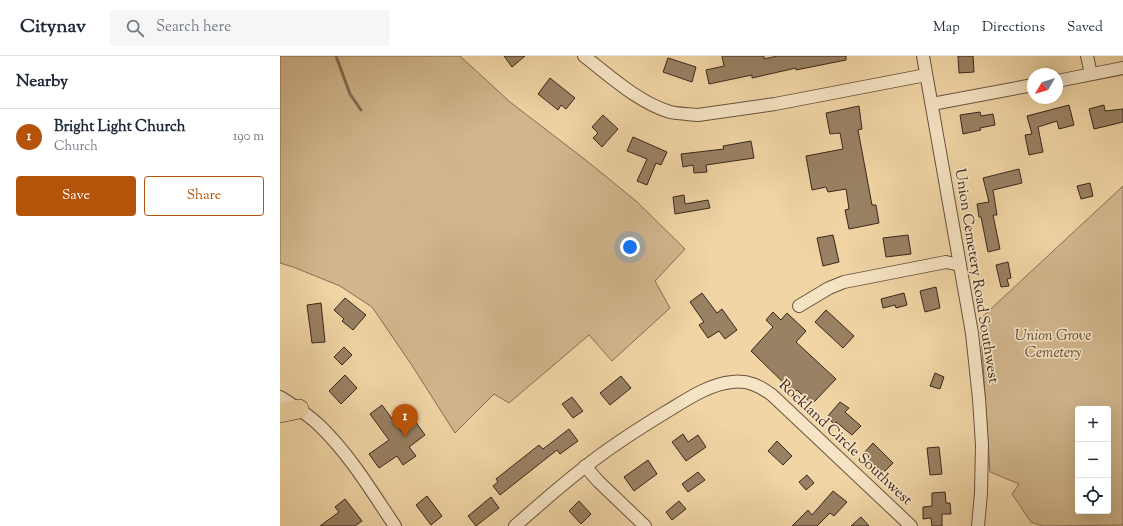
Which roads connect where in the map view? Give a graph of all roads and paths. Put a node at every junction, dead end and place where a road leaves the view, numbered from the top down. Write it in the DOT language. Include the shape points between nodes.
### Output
graph roads {
  1 [pos="584,56"];
  2 [pos="923,56"];
  3 [pos="1087,56"];
  4 [pos="1123,68"];
  5 [pos="1091,74"];
  6 [pos="926,76"];
  7 [pos="1063,80"];
  8 [pos="1027,86"];
  9 [pos="932,104"];
  10 [pos="960,265"];
  11 [pos="799,306"];
  12 [pos="280,397"];
  13 [pos="299,409"];
  14 [pos="280,413"];
  15 [pos="586,466"];
  16 [pos="395,526"];
  17 [pos="515,526"];
  18 [pos="644,526"];
  19 [pos="911,526"];
  20 [pos="978,526"];
  1 -- 6 [label="street" via="651,104 671,112 698,115 775,104"];
  2 -- 6 [label="street, Union Cemetery Road Southwest"];
  3 -- 5 [label="street"];
  4 -- 5 [label="street"];
  5 -- 7 [label="street"];
  6 -- 9 [label="street, Union Cemetery Road Southwest"];
  8 -- 9 [label="street"];
  9 -- 10 [label="street, Union Cemetery Road Southwest"];
  10 -- 11 [label="street" via="946,262 844,282"];
  10 -- 20 [label="street, Union Cemetery Road Southwest" via="972,333 979,399 982,445"];
  12 -- 13 [label="street"];
  13 -- 14 [label="main road"];
  13 -- 16 [label="street" via="331,437 356,468"];
  15 -- 17 [label="street, Rockland Circle Southwest"];
  15 -- 18 [label="street"];
  15 -- 19 [label="street, Rockland Circle Southwest" via="625,437 682,402 720,384 740,381 755,384 772,395"];
}
